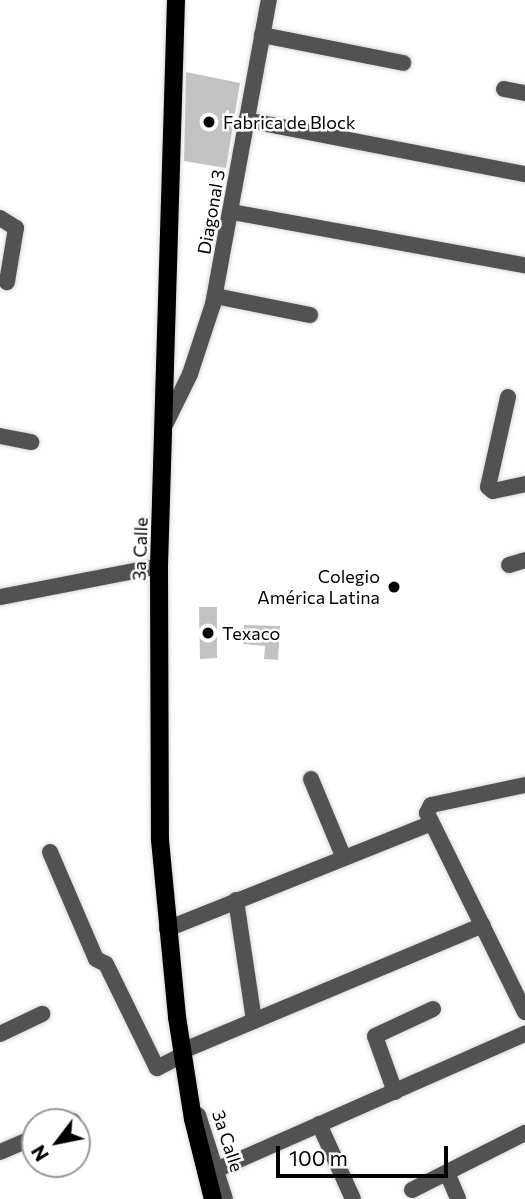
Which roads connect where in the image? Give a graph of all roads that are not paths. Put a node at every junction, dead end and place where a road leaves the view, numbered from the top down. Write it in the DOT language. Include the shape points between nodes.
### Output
graph roads {
  1 [pos="176,0"];
  2 [pos="269,0"];
  3 [pos="262,35"];
  4 [pos="403,63"];
  5 [pos="504,89"];
  6 [pos="525,93"];
  7 [pos="246,120"];
  8 [pos="525,174"];
  9 [pos="232,212"];
  10 [pos="0,218"];
  11 [pos="525,265"];
  12 [pos="7,282"];
  13 [pos="215,296"];
  14 [pos="310,315"];
  15 [pos="508,397"];
  16 [pos="166,423"];
  17 [pos="0,436"];
  18 [pos="31,442"];
  19 [pos="525,484"];
  20 [pos="159,566"];
  21 [pos="0,597"];
  22 [pos="311,779"];
  23 [pos="525,785"];
  24 [pos="432,823"];
  25 [pos="50,852"];
  26 [pos="342,856"];
  27 [pos="236,900"];
  28 [pos="483,925"];
  29 [pos="167,929"];
  30 [pos="433,1009"];
  31 [pos="525,1012"];
  32 [pos="42,1014"];
  33 [pos="254,1021"];
  34 [pos="0,1034"];
  35 [pos="525,1034"];
  36 [pos="183,1053"];
  37 [pos="395,1092"];
  38 [pos="190,1102"];
  39 [pos="319,1124"];
  40 [pos="525,1133"];
  41 [pos="21,1143"];
  42 [pos="0,1152"];
  43 [pos="216,1170"];
  44 [pos="448,1175"];
  45 [pos="412,1190"];
  46 [pos="204,1199"];
  47 [pos="213,1199"];
  48 [pos="225,1199"];
  49 [pos="353,1199"];
  50 [pos="458,1199"];
  1 -- 16 [label="main road, 3a Calle"];
  2 -- 3 [label="street, Diagonal 3"];
  3 -- 4 [label="street"];
  3 -- 7 [label="street, Diagonal 3"];
  5 -- 6 [label="street"];
  7 -- 8 [label="street"];
  7 -- 9 [label="street, Diagonal 3"];
  9 -- 11 [label="street"];
  9 -- 13 [label="street, Diagonal 3"];
  10 -- 12 [label="street" via="16,228"];
  13 -- 14 [label="street"];
  13 -- 16 [label="street, Diagonal 3" via="190,374"];
  15 -- 19 [label="street" via="488,487 493,491"];
  16 -- 20 [label="main road, 3a Calle"];
  17 -- 18 [label="street"];
  20 -- 21 [label="street"];
  20 -- 29 [label="main road, 3a Calle" via="160,827"];
  22 -- 26 [label="street"];
  23 -- 24 [label="street" via="431,805 427,813"];
  24 -- 26 [label="street"];
  24 -- 28 [label="street"];
  25 -- 36 [label="street" via="96,959 106,964 157,1068"];
  26 -- 27 [label="street"];
  27 -- 29 [label="street"];
  27 -- 33 [label="street"];
  28 -- 31 [label="street"];
  28 -- 33 [label="street"];
  29 -- 36 [label="main road, 3a Calle"];
  30 -- 37 [label="street" via="375,1035"];
  32 -- 34 [label="street"];
  33 -- 36 [label="street"];
  35 -- 37 [label="street"];
  36 -- 38 [label="main road, 3a Calle"];
  37 -- 39 [label="street"];
  38 -- 43 [label="street, 3a Calle"];
  38 -- 46 [label="street, 3a Calle" via="189,1122"];
  38 -- 47 [label="main road, 3a Calle"];
  39 -- 43 [label="street"];
  39 -- 49 [label="street"];
  40 -- 44 [label="street"];
  41 -- 42 [label="street"];
  43 -- 48 [label="street, 3a Calle"];
  44 -- 45 [label="street"];
  44 -- 50 [label="street"];
}
